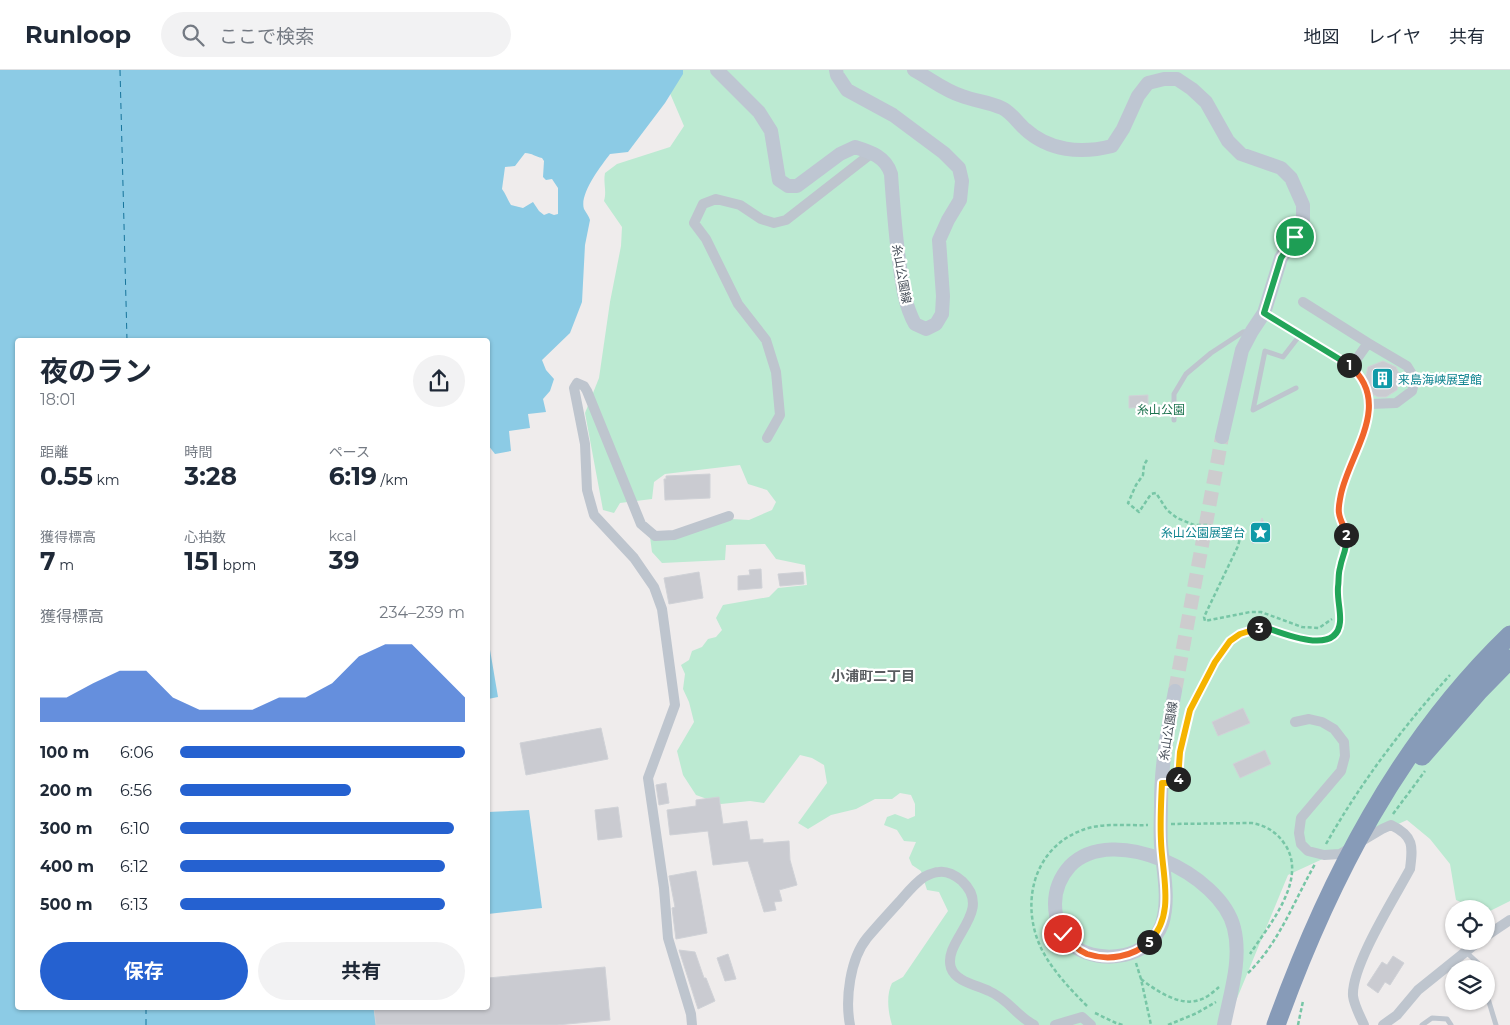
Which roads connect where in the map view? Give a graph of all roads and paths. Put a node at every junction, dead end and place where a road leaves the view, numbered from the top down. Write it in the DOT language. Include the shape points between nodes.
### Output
graph roads {
  1 [pos="717,70"];
  2 [pos="836,70"];
  3 [pos="914,70"];
  4 [pos="872,153"];
  5 [pos="1303,302"];
  6 [pos="1264,313"];
  7 [pos="1252,331"];
  8 [pos="1300,335"];
  9 [pos="1368,343"];
  10 [pos="1351,367"];
  11 [pos="1296,388"];
  12 [pos="1370,404"];
  13 [pos="1174,420"];
  14 [pos="1222,437"];
  15 [pos="767,438"];
  16 [pos="1147,460"];
  17 [pos="729,516"];
  18 [pos="1340,613"];
  19 [pos="1510,635"];
  20 [pos="1510,659"];
  21 [pos="1175,691"];
  22 [pos="1295,722"];
  23 [pos="1162,783"];
  24 [pos="1164,824"];
  25 [pos="1154,825"];
  26 [pos="1336,882"];
  27 [pos="1290,914"];
  28 [pos="1510,920"];
  29 [pos="1271,923"];
  30 [pos="1495,930"];
  31 [pos="1465,951"];
  32 [pos="1132,953"];
  33 [pos="1475,960"];
  34 [pos="1141,979"];
  35 [pos="1242,979"];
  36 [pos="1303,1000"];
  37 [pos="1199,1001"];
  38 [pos="1217,1001"];
  39 [pos="1491,1010"];
  40 [pos="692,1025"];
  41 [pos="850,1025"];
  42 [pos="1034,1025"];
  43 [pos="1055,1025"];
  44 [pos="1091,1025"];
  45 [pos="1123,1025"];
  46 [pos="1151,1025"];
  47 [pos="1168,1025"];
  48 [pos="1224,1025"];
  49 [pos="1276,1025"];
  50 [pos="1298,1025"];
  51 [pos="1364,1025"];
  52 [pos="1383,1025"];
  53 [pos="1422,1025"];
  54 [pos="1451,1025"];
  55 [pos="1496,1025"];
  1 -- 4 [label="main road" via="759,112 771,132 780,180 788,186 797,186 840,154 855,147"];
  2 -- 4 [label="main road, 糸山公園線" via="847,90 893,115 959,168 962,181 960,200 939,240 942,314 936,324 926,329 915,324 908,312 895,233 891,174 888,165"];
  3 -- 6 [label="main road" via="960,96 1005,109 1043,143 1071,150 1112,146 1148,82 1177,79 1192,89 1206,102 1228,141 1241,154 1282,168 1291,178 1303,205 1302,220 1281,258"];
  4 -- 15 [label="street" via="786,220 774,223 761,219 740,205 716,199 703,204 694,223 706,239 738,304 766,340 776,372 780,415"];
  5 -- 9 [label="street"];
  6 -- 7 [label="main road"];
  6 -- 8 [label="lane"];
  7 -- 13 [label="lane" via="1243,332 1186,374 1174,394"];
  7 -- 14 [label="main road" via="1242,350"];
  8 -- 10 [label="lane"];
  8 -- 11 [label="lane" via="1283,357 1265,351 1253,410"];
  9 -- 10 [label="street"];
  9 -- 12 [label="street" via="1406,366 1416,379 1412,391 1396,403"];
  10 -- 12 [label="lane" via="1362,382"];
  12 -- 18 [label="lane" via="1367,423 1341,493 1339,512 1348,545 1340,568"];
  16 -- 18 [label="path" via="1143,476 1128,503 1139,512 1151,494 1156,493 1167,510 1177,518 1194,526 1208,525 1242,534 1205,621 1261,612 1302,627 1319,628"];
  17 -- 40 [label="street" via="674,535 655,536 641,524 587,391 577,383 574,388 585,444 587,490 594,515 634,558 654,587 662,609 675,704 648,778 668,938"];
  18 -- 23 [label="lane" via="1337,632 1330,638 1303,640 1264,627 1254,628 1230,641 1190,710 1177,781"];
  19 -- 26 [label="highway" via="1468,679 1404,762 1360,834"];
  20 -- 26 [label="highway" via="1415,765"];
  21 -- 23 [label="main road, 糸山公園線" via="1162,761"];
  22 -- 51 [label="street" via="1309,719 1334,729 1344,742 1345,756 1341,771 1301,818 1301,844 1308,851 1340,854 1391,825 1408,836 1412,843 1410,869 1354,977 1353,997"];
  23 -- 32 [label="main road, 糸山公園線" via="1161,842 1166,902 1162,924 1155,936"];
  24 -- 29 [label="path" via="1252,823 1273,830 1291,855 1292,878"];
  25 -- 45 [label="path" via="1081,830 1048,855 1035,878 1032,893 1032,920 1042,949 1054,968 1091,1011"];
  26 -- 49 [label="highway" via="1306,946"];
  27 -- 35 [label="path" via="1260,961"];
  28 -- 30 [label="street"];
  31 -- 33 [label="lane"];
  31 -- 52 [label="street" via="1418,990 1397,1015"];
  32 -- 34 [label="path"];
  32 -- 48 [label="main road, 糸山公園線" via="1119,957 1087,954 1073,946 1063,934 1055,903 1057,888 1063,874 1075,861 1089,853 1124,849 1157,858 1186,871 1204,884 1227,911 1234,927 1237,957"];
  34 -- 37 [label="path" via="1158,993"];
  34 -- 46 [label="path"];
  36 -- 50 [label="path"];
  38 -- 47 [label="path"];
  39 -- 55 [label="lane"];
  41 -- 42 [label="street" via="850,977 856,955 866,939 910,890 925,876 940,871 956,875 968,887 973,904 951,956 951,968 958,978 1007,1000"];
  43 -- 44 [label="street" via="1082,1017"];
  53 -- 54 [label="lane" via="1432,1018 1448,1019"];
}
